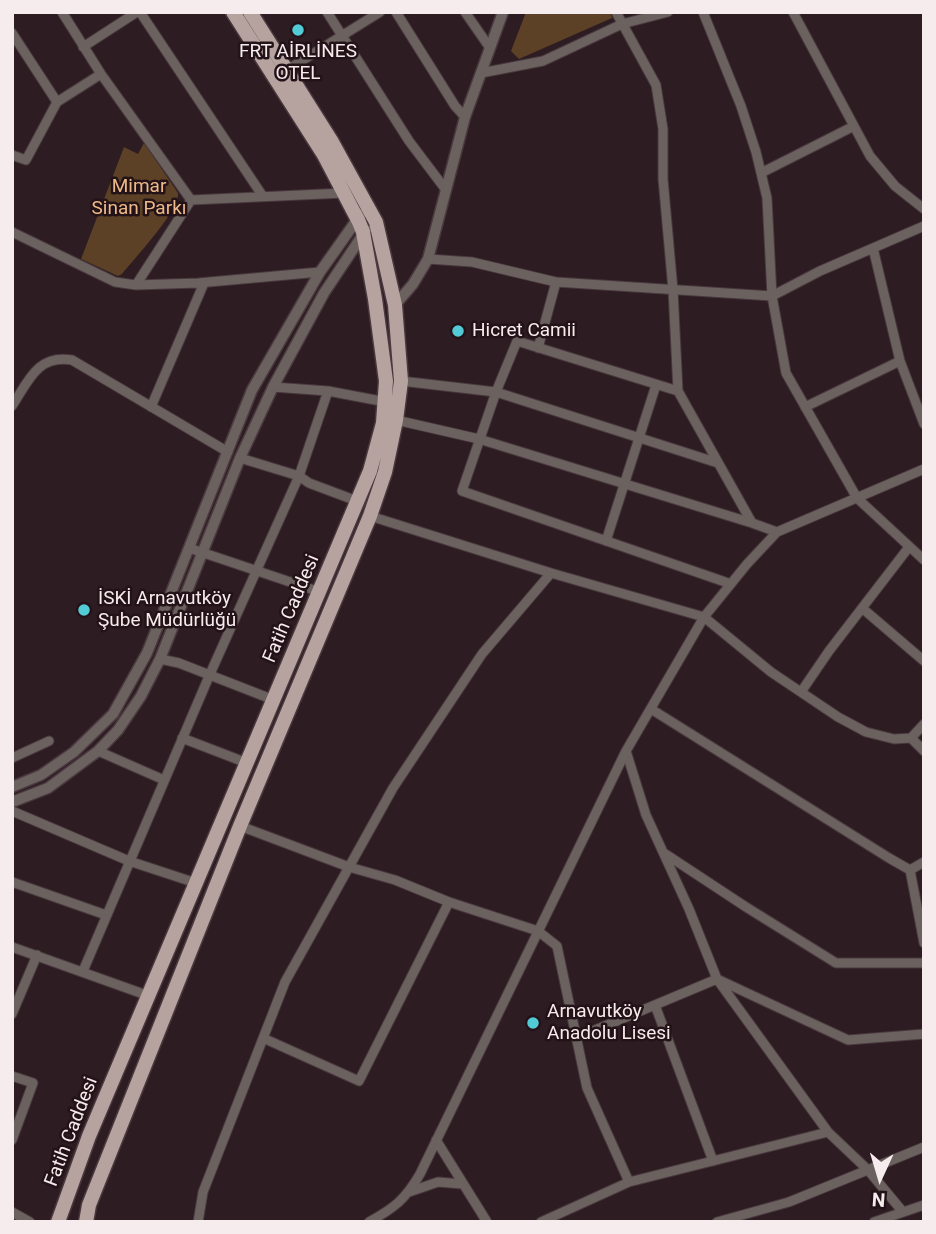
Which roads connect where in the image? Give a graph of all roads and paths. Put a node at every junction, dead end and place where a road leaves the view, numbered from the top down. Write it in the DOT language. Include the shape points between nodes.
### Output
graph roads {
  1 [pos="62,12"];
  2 [pos="139,12"];
  3 [pos="233,12"];
  4 [pos="250,12"];
  5 [pos="327,12"];
  6 [pos="380,12"];
  7 [pos="396,12"];
  8 [pos="465,12"];
  9 [pos="503,12"];
  10 [pos="616,12"];
  11 [pos="668,12"];
  12 [pos="702,12"];
  13 [pos="793,12"];
  14 [pos="622,24"];
  15 [pos="12,33"];
  16 [pos="342,36"];
  17 [pos="83,47"];
  18 [pos="490,48"];
  19 [pos="287,70"];
  20 [pos="481,73"];
  21 [pos="101,74"];
  22 [pos="57,102"];
  23 [pos="465,117"];
  24 [pos="854,126"];
  25 [pos="12,155"];
  26 [pos="761,173"];
  27 [pos="446,190"];
  28 [pos="345,192"];
  29 [pos="262,195"];
  30 [pos="191,200"];
  31 [pos="368,207"];
  32 [pos="924,209"];
  33 [pos="356,218"];
  34 [pos="376,222"];
  35 [pos="924,226"];
  36 [pos="12,232"];
  37 [pos="363,232"];
  38 [pos="873,248"];
  39 [pos="428,259"];
  40 [pos="320,272"];
  41 [pos="556,282"];
  42 [pos="204,283"];
  43 [pos="136,285"];
  44 [pos="673,290"];
  45 [pos="772,296"];
  46 [pos="395,305"];
  47 [pos="538,348"];
  48 [pos="900,361"];
  49 [pos="401,381"];
  50 [pos="656,385"];
  51 [pos="273,387"];
  52 [pos="328,391"];
  53 [pos="678,391"];
  54 [pos="496,392"];
  55 [pos="386,402"];
  56 [pos="12,406"];
  57 [pos="151,407"];
  58 [pos="805,407"];
  59 [pos="396,420"];
  60 [pos="924,424"];
  61 [pos="639,438"];
  62 [pos="479,439"];
  63 [pos="228,452"];
  64 [pos="240,458"];
  65 [pos="719,463"];
  66 [pos="924,469"];
  67 [pos="299,476"];
  68 [pos="624,484"];
  69 [pos="857,498"];
  70 [pos="357,501"];
  71 [pos="370,516"];
  72 [pos="752,523"];
  73 [pos="777,532"];
  74 [pos="606,541"];
  75 [pos="909,547"];
  76 [pos="189,548"];
  77 [pos="202,554"];
  78 [pos="924,560"];
  79 [pos="256,571"];
  80 [pos="551,573"];
  81 [pos="731,584"];
  82 [pos="320,592"];
  83 [pos="862,608"];
  84 [pos="704,617"];
  85 [pos="160,659"];
  86 [pos="924,661"];
  87 [pos="138,670"];
  88 [pos="209,674"];
  89 [pos="150,678"];
  90 [pos="801,692"];
  91 [pos="274,699"];
  92 [pos="651,709"];
  93 [pos="924,724"];
  94 [pos="182,738"];
  95 [pos="911,738"];
  96 [pos="50,741"];
  97 [pos="98,751"];
  98 [pos="626,751"];
  99 [pos="924,751"];
  100 [pos="12,758"];
  101 [pos="247,763"];
  102 [pos="164,780"];
  103 [pos="12,787"];
  104 [pos="12,802"];
  105 [pos="12,811"];
  106 [pos="240,826"];
  107 [pos="663,852"];
  108 [pos="129,861"];
  109 [pos="924,862"];
  110 [pos="349,867"];
  111 [pos="910,870"];
  112 [pos="12,882"];
  113 [pos="196,883"];
  114 [pos="449,902"];
  115 [pos="106,915"];
  116 [pos="538,931"];
  117 [pos="924,943"];
  118 [pos="12,947"];
  119 [pos="37,956"];
  120 [pos="924,963"];
  121 [pos="83,971"];
  122 [pos="717,979"];
  123 [pos="149,996"];
  124 [pos="655,1005"];
  125 [pos="12,1014"];
  126 [pos="924,1034"];
  127 [pos="263,1038"];
  128 [pos="576,1038"];
  129 [pos="12,1076"];
  130 [pos="828,1132"];
  131 [pos="12,1140"];
  132 [pos="436,1140"];
  133 [pos="924,1147"];
  134 [pos="712,1161"];
  135 [pos="868,1170"];
  136 [pos="629,1182"];
  137 [pos="462,1184"];
  138 [pos="410,1192"];
  139 [pos="924,1205"];
  140 [pos="12,1212"];
  141 [pos="903,1212"];
  142 [pos="30,1222"];
  143 [pos="58,1222"];
  144 [pos="86,1222"];
  145 [pos="198,1222"];
  146 [pos="369,1222"];
  147 [pos="487,1222"];
  148 [pos="541,1222"];
  149 [pos="717,1222"];
  150 [pos="874,1222"];
  1 -- 17 [label="street"];
  2 -- 17 [label="street"];
  2 -- 29 [label="street"];
  3 -- 28 [label="main road, Fatih Caddesi"];
  4 -- 19 [label="main road, Fatih Caddesi"];
  5 -- 16 [label="street"];
  6 -- 16 [label="street"];
  7 -- 23 [label="street"];
  8 -- 18 [label="street"];
  9 -- 18 [label="street"];
  10 -- 14 [label="street"];
  11 -- 14 [label="street"];
  12 -- 26 [label="street" via="741,106"];
  13 -- 24 [label="street"];
  14 -- 20 [label="street" via="542,61"];
  14 -- 44 [label="street" via="656,85"];
  15 -- 22 [label="street"];
  16 -- 19 [label="street"];
  16 -- 27 [label="street"];
  17 -- 21 [label="street"];
  18 -- 20 [label="street"];
  19 -- 31 [label="main road, Fatih Caddesi"];
  20 -- 23 [label="street"];
  21 -- 22 [label="street"];
  21 -- 30 [label="street"];
  22 -- 25 [label="street" via="26,160"];
  23 -- 27 [label="street"];
  24 -- 26 [label="street"];
  24 -- 32 [label="street" via="870,156 895,186"];
  26 -- 45 [label="street" via="767,198"];
  27 -- 39 [label="street"];
  28 -- 29 [label="street"];
  28 -- 33 [label="main road, Fatih Caddesi"];
  29 -- 30 [label="street"];
  30 -- 43 [label="street"];
  31 -- 33 [label="street"];
  31 -- 34 [label="main road, Fatih Caddesi"];
  33 -- 37 [label="main road, Fatih Caddesi"];
  33 -- 40 [label="street"];
  34 -- 37 [label="street"];
  34 -- 46 [label="main road, Fatih Caddesi"];
  35 -- 38 [label="street"];
  36 -- 43 [label="street" via="115,282"];
  37 -- 51 [label="street"];
  37 -- 55 [label="main road, Fatih Caddesi"];
  38 -- 45 [label="street"];
  38 -- 48 [label="street"];
  39 -- 41 [label="street" via="472,262"];
  39 -- 46 [label="street"];
  40 -- 42 [label="street"];
  40 -- 63 [label="street" via="252,390"];
  41 -- 44 [label="street"];
  41 -- 47 [label="street"];
  42 -- 43 [label="street"];
  42 -- 57 [label="street"];
  44 -- 45 [label="street"];
  44 -- 53 [label="street"];
  45 -- 58 [label="street" via="786,373"];
  46 -- 49 [label="main road, Fatih Caddesi"];
  47 -- 50 [label="street"];
  47 -- 54 [label="street" via="517,341"];
  48 -- 58 [label="street"];
  48 -- 60 [label="street"];
  49 -- 54 [label="street"];
  49 -- 59 [label="main road, Fatih Caddesi"];
  50 -- 53 [label="street"];
  50 -- 61 [label="street"];
  51 -- 52 [label="street"];
  51 -- 64 [label="street"];
  52 -- 55 [label="street"];
  52 -- 67 [label="street"];
  53 -- 65 [label="street"];
  54 -- 61 [label="street"];
  54 -- 62 [label="street"];
  55 -- 70 [label="main road, Fatih Caddesi" via="370,471"];
  56 -- 57 [label="street" via="40,365 58,358 78,362"];
  57 -- 63 [label="street"];
  58 -- 69 [label="street"];
  59 -- 62 [label="street"];
  59 -- 71 [label="main road, Fatih Caddesi"];
  61 -- 65 [label="street"];
  61 -- 68 [label="street"];
  62 -- 68 [label="street"];
  62 -- 74 [label="street" via="462,491"];
  63 -- 76 [label="street"];
  64 -- 67 [label="street"];
  64 -- 77 [label="street"];
  65 -- 72 [label="street"];
  66 -- 69 [label="street"];
  67 -- 70 [label="street"];
  67 -- 79 [label="street"];
  68 -- 72 [label="street"];
  68 -- 74 [label="street"];
  69 -- 73 [label="street"];
  69 -- 75 [label="street"];
  70 -- 82 [label="main road, Fatih Caddesi"];
  71 -- 80 [label="street"];
  71 -- 106 [label="main road, Fatih Caddesi"];
  72 -- 73 [label="street"];
  73 -- 81 [label="street"];
  74 -- 81 [label="street"];
  75 -- 78 [label="street"];
  75 -- 83 [label="street"];
  76 -- 77 [label="street"];
  76 -- 87 [label="street"];
  77 -- 79 [label="street"];
  77 -- 85 [label="street"];
  79 -- 82 [label="street"];
  79 -- 88 [label="street"];
  80 -- 84 [label="street"];
  80 -- 110 [label="street" via="481,654 393,788"];
  81 -- 84 [label="street"];
  82 -- 91 [label="main road, Fatih Caddesi"];
  83 -- 86 [label="street"];
  83 -- 90 [label="street"];
  84 -- 90 [label="street"];
  84 -- 92 [label="street"];
  85 -- 88 [label="street"];
  85 -- 89 [label="street"];
  87 -- 89 [label="street"];
  87 -- 103 [label="street" via="113,714 74,752 41,775"];
  88 -- 91 [label="street"];
  88 -- 94 [label="street"];
  89 -- 97 [label="street" via="118,730"];
  90 -- 95 [label="street" via="866,732"];
  91 -- 101 [label="main road, Fatih Caddesi"];
  92 -- 98 [label="street"];
  92 -- 111 [label="street"];
  93 -- 95 [label="street"];
  94 -- 101 [label="street"];
  94 -- 102 [label="street"];
  95 -- 99 [label="street"];
  96 -- 100 [label="street"];
  97 -- 102 [label="street"];
  97 -- 104 [label="street" via="48,788"];
  98 -- 107 [label="street"];
  98 -- 116 [label="street"];
  101 -- 113 [label="main road, Fatih Caddesi"];
  102 -- 108 [label="street"];
  105 -- 108 [label="street"];
  106 -- 110 [label="street"];
  106 -- 144 [label="main road, Fatih Caddesi"];
  107 -- 120 [label="street" via="836,962"];
  107 -- 122 [label="street"];
  108 -- 113 [label="street"];
  108 -- 115 [label="street"];
  109 -- 111 [label="street"];
  110 -- 114 [label="street"];
  110 -- 127 [label="street" via="285,982"];
  111 -- 117 [label="street"];
  112 -- 115 [label="street"];
  113 -- 123 [label="main road, Fatih Caddesi"];
  114 -- 116 [label="street"];
  114 -- 127 [label="street" via="359,1081"];
  115 -- 121 [label="street"];
  116 -- 128 [label="street" via="557,946"];
  116 -- 132 [label="street"];
  118 -- 119 [label="street"];
  119 -- 121 [label="street"];
  119 -- 125 [label="street"];
  121 -- 123 [label="street"];
  122 -- 124 [label="street"];
  122 -- 126 [label="street" via="848,1040"];
  122 -- 130 [label="street"];
  123 -- 143 [label="main road, Fatih Caddesi"];
  124 -- 128 [label="street"];
  124 -- 134 [label="street"];
  127 -- 145 [label="street" via="203,1192"];
  128 -- 136 [label="street" via="587,1088"];
  129 -- 131 [label="street" via="33,1083"];
  130 -- 134 [label="street"];
  130 -- 135 [label="street"];
  132 -- 137 [label="street"];
  132 -- 138 [label="street"];
  133 -- 135 [label="street"];
  134 -- 136 [label="street"];
  135 -- 141 [label="street"];
  135 -- 149 [label="street" via="789,1202"];
  136 -- 148 [label="street"];
  137 -- 138 [label="street" via="438,1182"];
  137 -- 147 [label="street"];
  138 -- 146 [label="street" via="396,1207"];
  139 -- 141 [label="street"];
  140 -- 142 [label="street"];
  141 -- 150 [label="street"];
}
